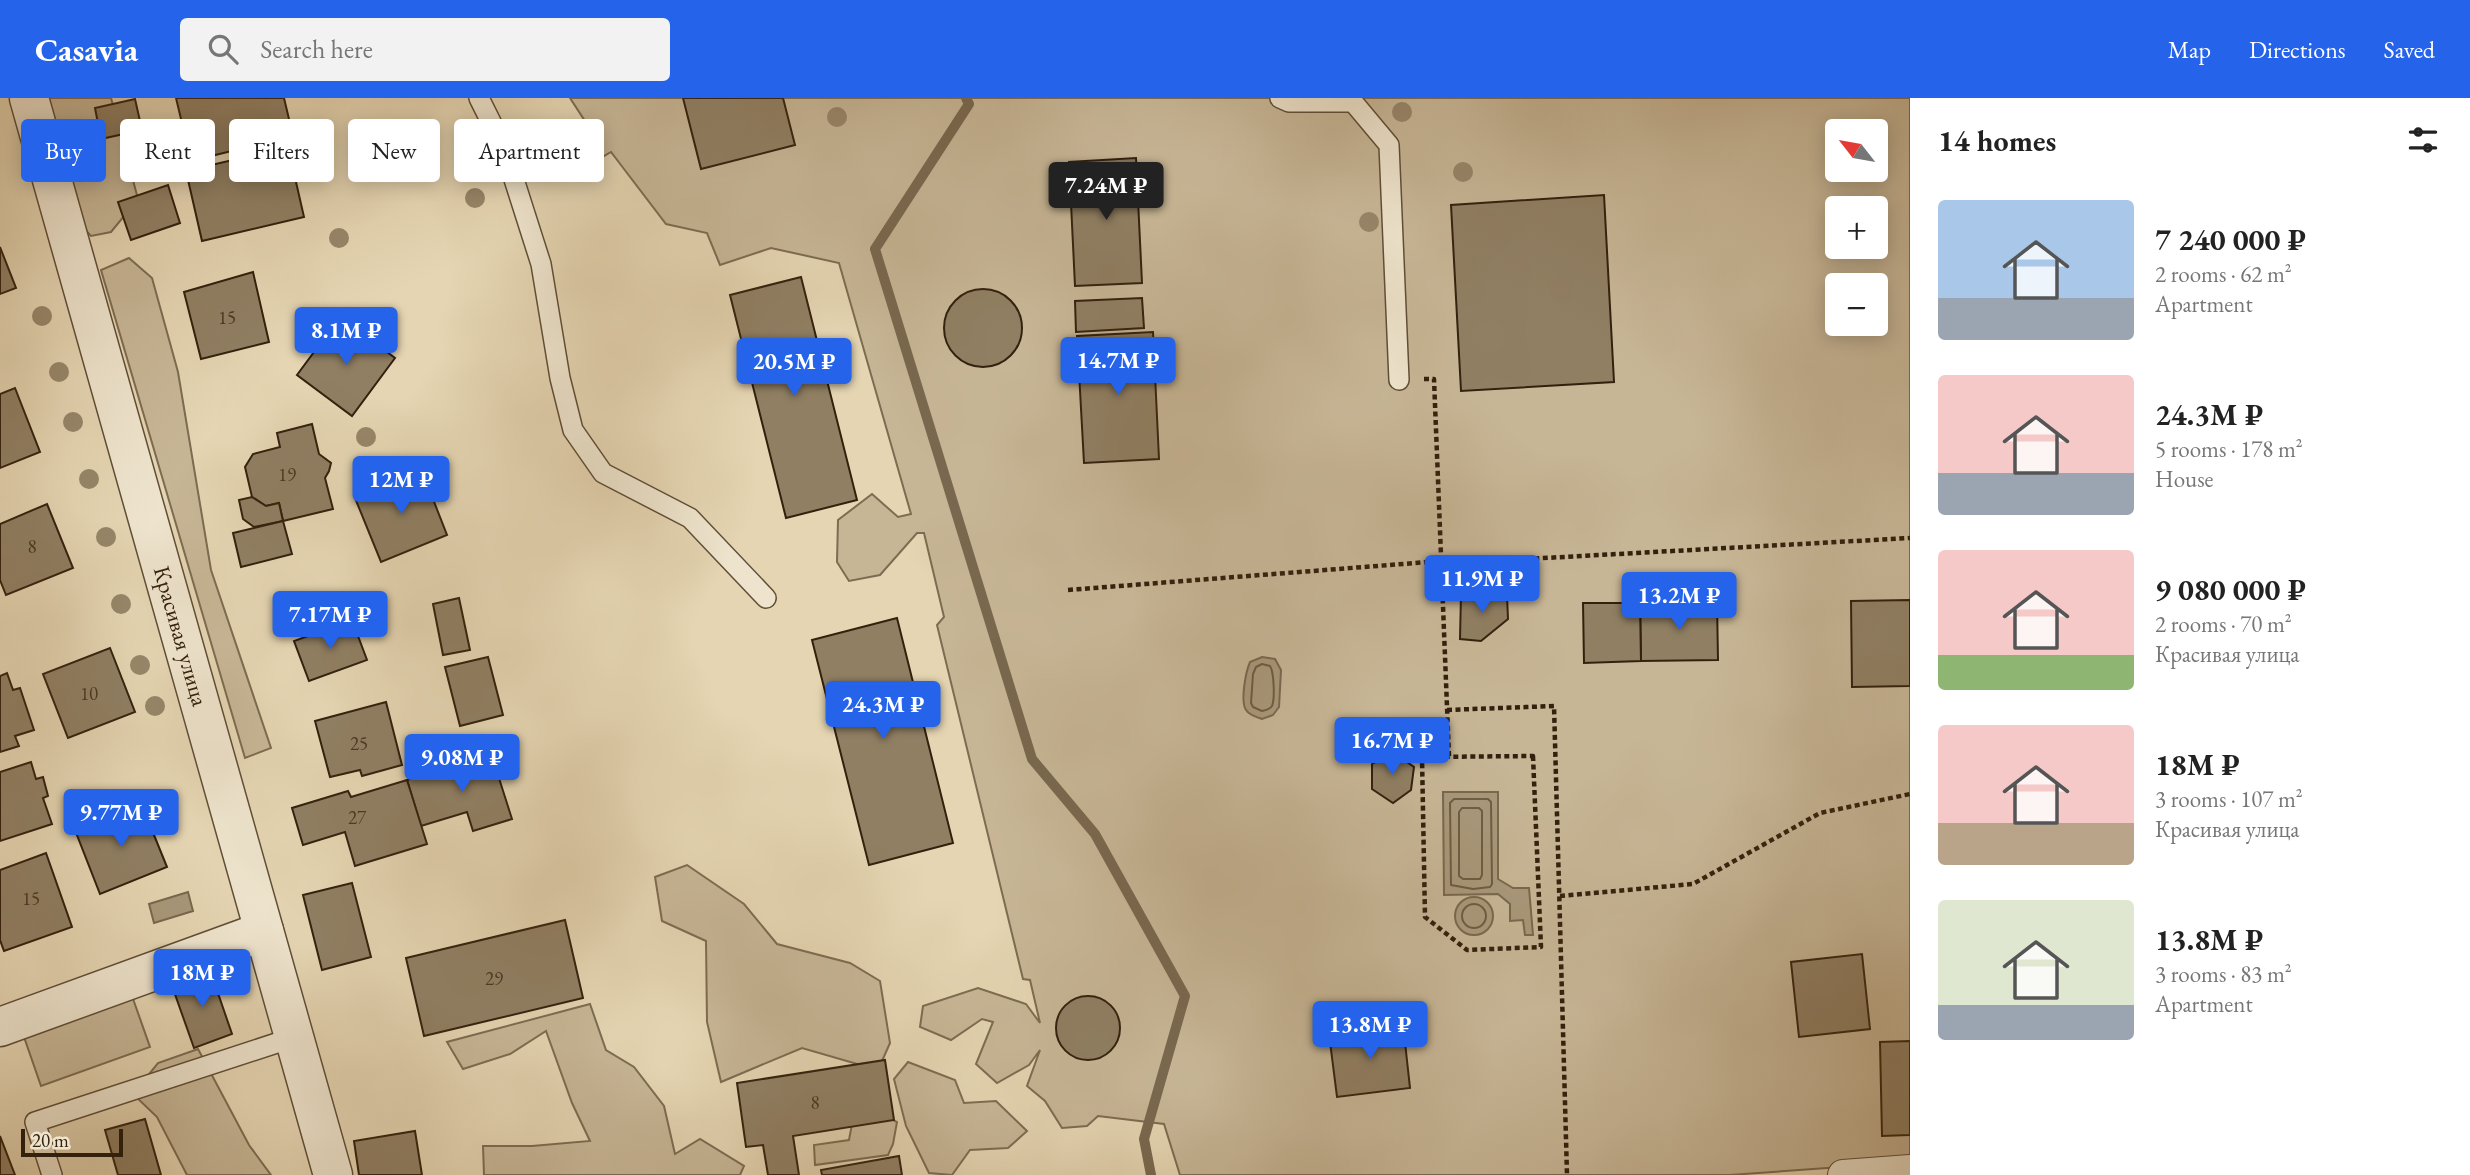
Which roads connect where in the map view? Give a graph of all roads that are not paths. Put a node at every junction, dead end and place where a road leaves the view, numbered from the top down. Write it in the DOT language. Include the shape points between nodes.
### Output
graph roads {
  1 [pos="29,98"];
  2 [pos="479,98"];
  3 [pos="1280,98"];
  4 [pos="1352,100"];
  5 [pos="1399,380"];
  6 [pos="766,598"];
  7 [pos="264,931"];
  8 [pos="0,1027"];
  9 [pos="295,1037"];
  10 [pos="1910,1170"];
  11 [pos="51,1175"];
  12 [pos="333,1175"];
  13 [pos="1843,1175"];
  1 -- 7 [label="street, Красивая улица"];
  2 -- 6 [label="lane" via="504,148 541,264 573,430 603,473 690,518"];
  3 -- 4 [label="lane" via="1289,102"];
  4 -- 5 [label="lane" via="1389,145"];
  7 -- 8 [label="street"];
  7 -- 9 [label="street, Красивая улица"];
  9 -- 11 [label="lane" via="35,1122"];
  9 -- 12 [label="street, Красивая улица"];
  10 -- 13 [label="street"];
}
